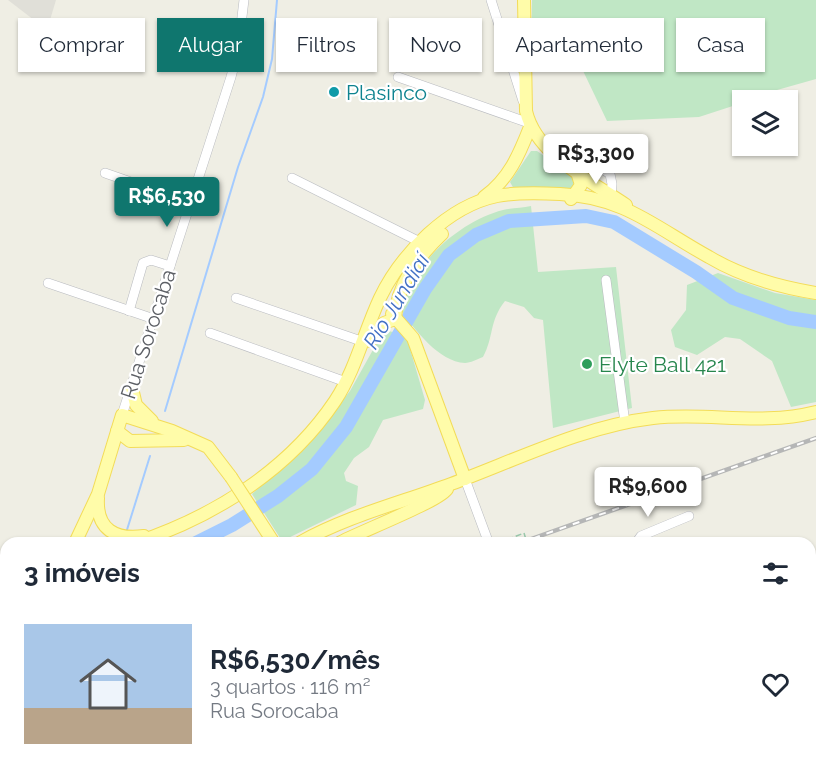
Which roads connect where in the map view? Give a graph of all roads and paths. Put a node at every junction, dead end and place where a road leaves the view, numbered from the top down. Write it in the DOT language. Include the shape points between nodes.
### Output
graph roads {
  1 [pos="244,0"];
  2 [pos="491,0"];
  3 [pos="524,0"];
  4 [pos="398,77"];
  5 [pos="528,120"];
  6 [pos="576,170"];
  7 [pos="105,172"];
  8 [pos="291,178"];
  9 [pos="575,196"];
  10 [pos="188,202"];
  11 [pos="478,202"];
  12 [pos="640,214"];
  13 [pos="420,242"];
  14 [pos="170,266"];
  15 [pos="397,270"];
  16 [pos="606,280"];
  17 [pos="48,283"];
  18 [pos="816,293"];
  19 [pos="236,298"];
  20 [pos="129,311"];
  21 [pos="154,319"];
  22 [pos="401,324"];
  23 [pos="210,333"];
  24 [pos="364,342"];
  25 [pos="358,357"];
  26 [pos="346,382"];
  27 [pos="132,388"];
  28 [pos="816,412"];
  29 [pos="122,415"];
  30 [pos="625,423"];
  31 [pos="117,431"];
  32 [pos="172,431"];
  33 [pos="130,441"];
  34 [pos="198,441"];
  35 [pos="107,462"];
  36 [pos="465,479"];
  37 [pos="449,484"];
  38 [pos="98,494"];
  39 [pos="689,516"];
  40 [pos="163,533"];
  41 [pos="78,537"];
  42 [pos="125,537"];
  43 [pos="136,537"];
  44 [pos="152,537"];
  45 [pos="270,537"];
  46 [pos="312,537"];
  47 [pos="352,537"];
  48 [pos="487,537"];
  49 [pos="640,537"];
  1 -- 10 [label="street, Rua Sorocaba" via="231,77"];
  2 -- 5 [label="street"];
  3 -- 5 [label="main road"];
  4 -- 5 [label="street"];
  5 -- 6 [label="main road" via="554,155"];
  5 -- 11 [label="main road" via="518,159 504,180"];
  6 -- 9 [label="main road" via="581,184"];
  6 -- 12 [label="main road"];
  7 -- 10 [label="street"];
  8 -- 13 [label="street"];
  9 -- 11 [label="main road" via="515,194"];
  9 -- 12 [label="main road"];
  9 -- 22 [label="main road" via="568,201 498,204 465,217 432,243 408,275 397,297"];
  10 -- 14 [label="street, Rua Sorocaba"];
  11 -- 13 [label="main road" via="458,212"];
  12 -- 18 [label="main road" via="737,271"];
  13 -- 15 [label="main road"];
  14 -- 20 [label="street" via="151,260 143,263"];
  14 -- 21 [label="street, Rua Sorocaba"];
  15 -- 22 [label="main road" via="389,301"];
  15 -- 24 [label="main road" via="380,298"];
  16 -- 30 [label="street"];
  17 -- 20 [label="street"];
  19 -- 24 [label="street"];
  20 -- 21 [label="street"];
  21 -- 27 [label="street, Rua Sorocaba"];
  22 -- 25 [label="main road" via="384,322"];
  22 -- 36 [label="main road" via="414,338"];
  23 -- 26 [label="street"];
  24 -- 25 [label="main road"];
  25 -- 26 [label="main road"];
  26 -- 40 [label="main road" via="335,402 305,437 250,488"];
  27 -- 29 [label="street, Rua Sorocaba"];
  27 -- 32 [label="main road" via="141,412"];
  28 -- 30 [label="main road" via="787,419 655,418"];
  29 -- 31 [label="main road, Rua Sorocaba"];
  29 -- 32 [label="main road"];
  30 -- 36 [label="main road"];
  31 -- 33 [label="main road"];
  31 -- 35 [label="main road, Rua Sorocaba"];
  32 -- 34 [label="main road"];
  33 -- 34 [label="main road"];
  33 -- 35 [label="main road"];
  34 -- 45 [label="main road, bridge" via="217,456"];
  35 -- 38 [label="main road, Rua Sorocaba"];
  36 -- 37 [label="main road"];
  36 -- 48 [label="street"];
  37 -- 46 [label="main road" via="347,520"];
  37 -- 47 [label="main road" via="445,493"];
  38 -- 41 [label="main road, Rua Sorocaba"];
  38 -- 42 [label="main road" via="99,516 114,534"];
  39 -- 49 [label="street"];
  40 -- 43 [label="main road"];
  40 -- 44 [label="main road"];
}
